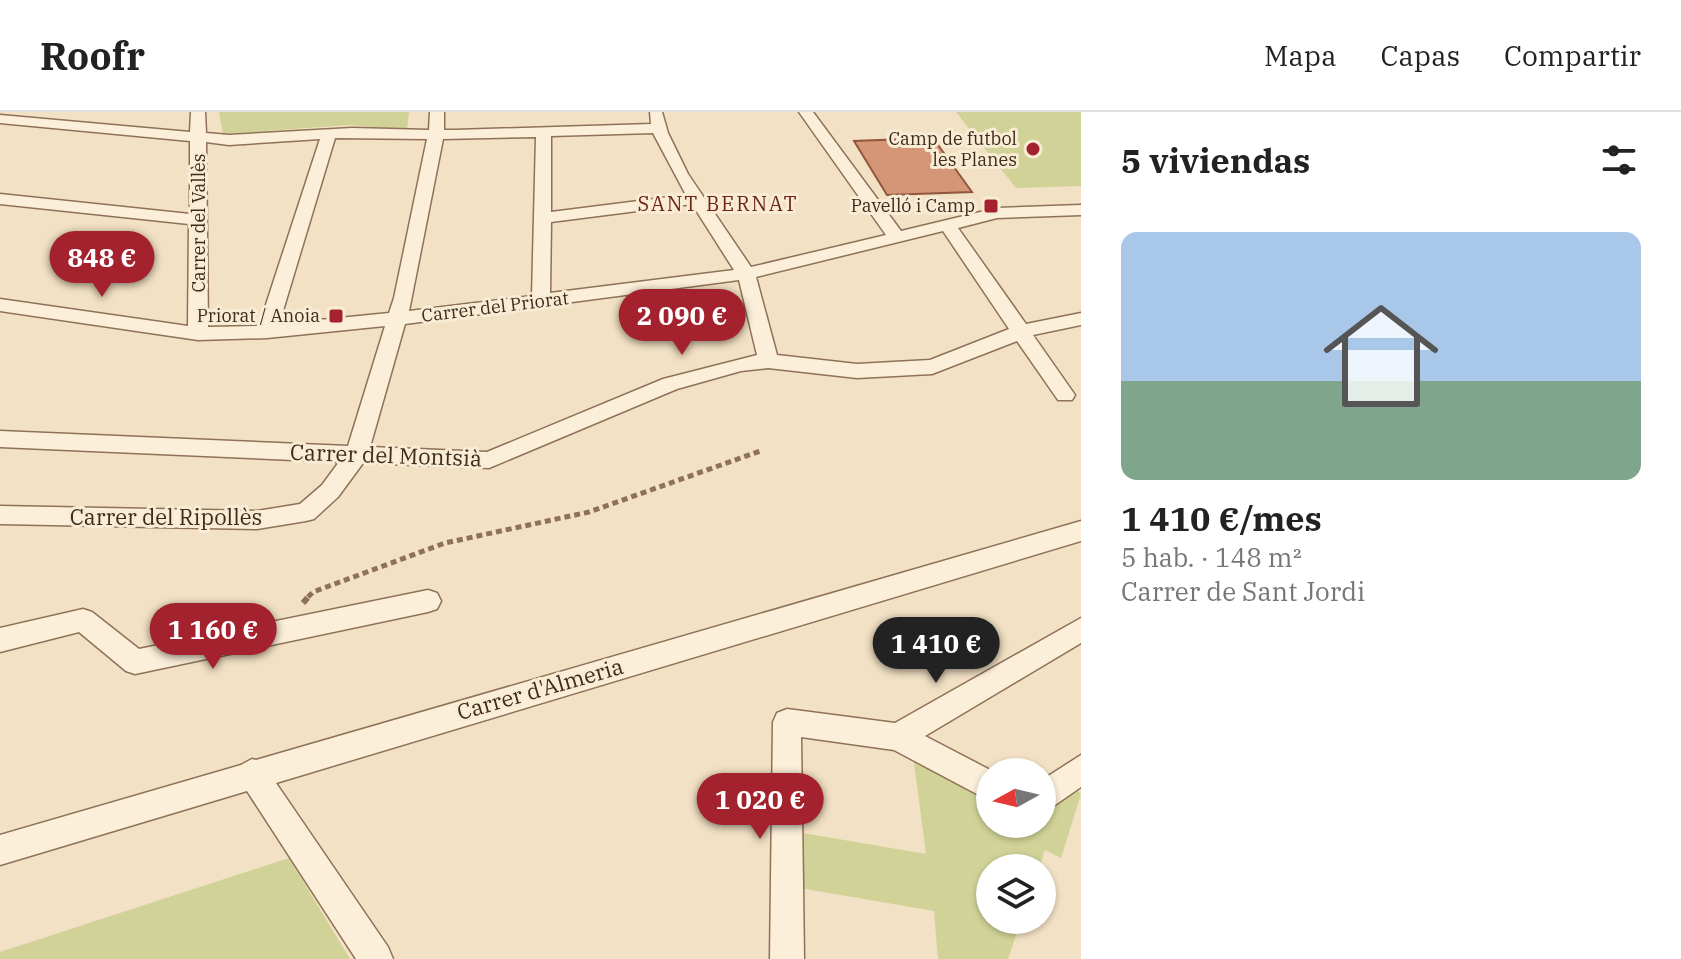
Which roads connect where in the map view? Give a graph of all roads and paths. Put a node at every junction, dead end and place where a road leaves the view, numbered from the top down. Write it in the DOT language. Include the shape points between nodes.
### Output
graph roads {
  1 [pos="198,112"];
  2 [pos="437,112"];
  3 [pos="806,112"];
  4 [pos="0,119"];
  5 [pos="657,120"];
  6 [pos="544,132"];
  7 [pos="329,134"];
  8 [pos="436,134"];
  9 [pos="198,138"];
  10 [pos="0,199"];
  11 [pos="696,199"];
  12 [pos="1081,210"];
  13 [pos="544,218"];
  14 [pos="199,220"];
  15 [pos="946,223"];
  16 [pos="895,235"];
  17 [pos="746,274"];
  18 [pos="541,301"];
  19 [pos="0,305"];
  20 [pos="396,319"];
  21 [pos="1081,319"];
  22 [pos="1023,331"];
  23 [pos="267,332"];
  24 [pos="198,334"];
  25 [pos="768,361"];
  26 [pos="1065,395"];
  27 [pos="0,439"];
  28 [pos="763,450"];
  29 [pos="356,456"];
  30 [pos="0,515"];
  31 [pos="1081,531"];
  32 [pos="428,601"];
  33 [pos="1081,629"];
  34 [pos="275,633"];
  35 [pos="0,640"];
  36 [pos="898,737"];
  37 [pos="1081,769"];
  38 [pos="252,773"];
  39 [pos="976,779"];
  40 [pos="1056,788"];
  41 [pos="0,850"];
  42 [pos="376,959"];
  43 [pos="787,959"];
  1 -- 9 [label="street, Carrer del Vallès"];
  2 -- 8 [label="street, Carrer del Ripollès"];
  3 -- 16 [label="street"];
  4 -- 9 [label="street"];
  5 -- 6 [label="street"];
  5 -- 11 [label="street"];
  6 -- 8 [label="street"];
  6 -- 13 [label="street"];
  7 -- 8 [label="street"];
  7 -- 9 [label="street"];
  7 -- 23 [label="street"];
  8 -- 20 [label="street, Carrer del Ripollès"];
  9 -- 14 [label="street, Carrer del Vallès"];
  10 -- 14 [label="street"];
  11 -- 13 [label="street"];
  11 -- 17 [label="street"];
  12 -- 15 [label="street, Carrer del Priorat" via="997,213"];
  13 -- 18 [label="street"];
  14 -- 24 [label="street, Carrer del Vallès"];
  15 -- 16 [label="street, Carrer del Priorat"];
  15 -- 22 [label="street"];
  16 -- 17 [label="street, Carrer del Priorat"];
  17 -- 18 [label="street, Carrer del Priorat"];
  17 -- 25 [label="street"];
  18 -- 20 [label="street, Carrer del Priorat"];
  19 -- 24 [label="street, Carrer del Priorat"];
  20 -- 23 [label="street, Carrer del Priorat"];
  20 -- 29 [label="street, Carrer del Ripollès"];
  21 -- 22 [label="street, Carrer del Montsià"];
  22 -- 25 [label="street, Carrer del Montsià" via="932,367 857,371"];
  22 -- 26 [label="street"];
  23 -- 24 [label="street, Carrer del Priorat"];
  25 -- 29 [label="street, Carrer del Montsià" via="670,384 489,460"];
  27 -- 29 [label="street, Carrer del Montsià"];
  28 -- 34 [label="path" via="589,512 445,543 313,592"];
  29 -- 30 [label="street, Carrer del Ripollès" via="337,484 306,512 257,520"];
  31 -- 38 [label="street, Carrer d'Almeria"];
  32 -- 34 [label="street"];
  33 -- 36 [label="street"];
  34 -- 35 [label="street" via="135,662 83,620"];
  36 -- 39 [label="street"];
  36 -- 43 [label="street" via="787,722"];
  37 -- 40 [label="street"];
  38 -- 41 [label="street, Carrer d'Almeria"];
  38 -- 42 [label="street"];
}
